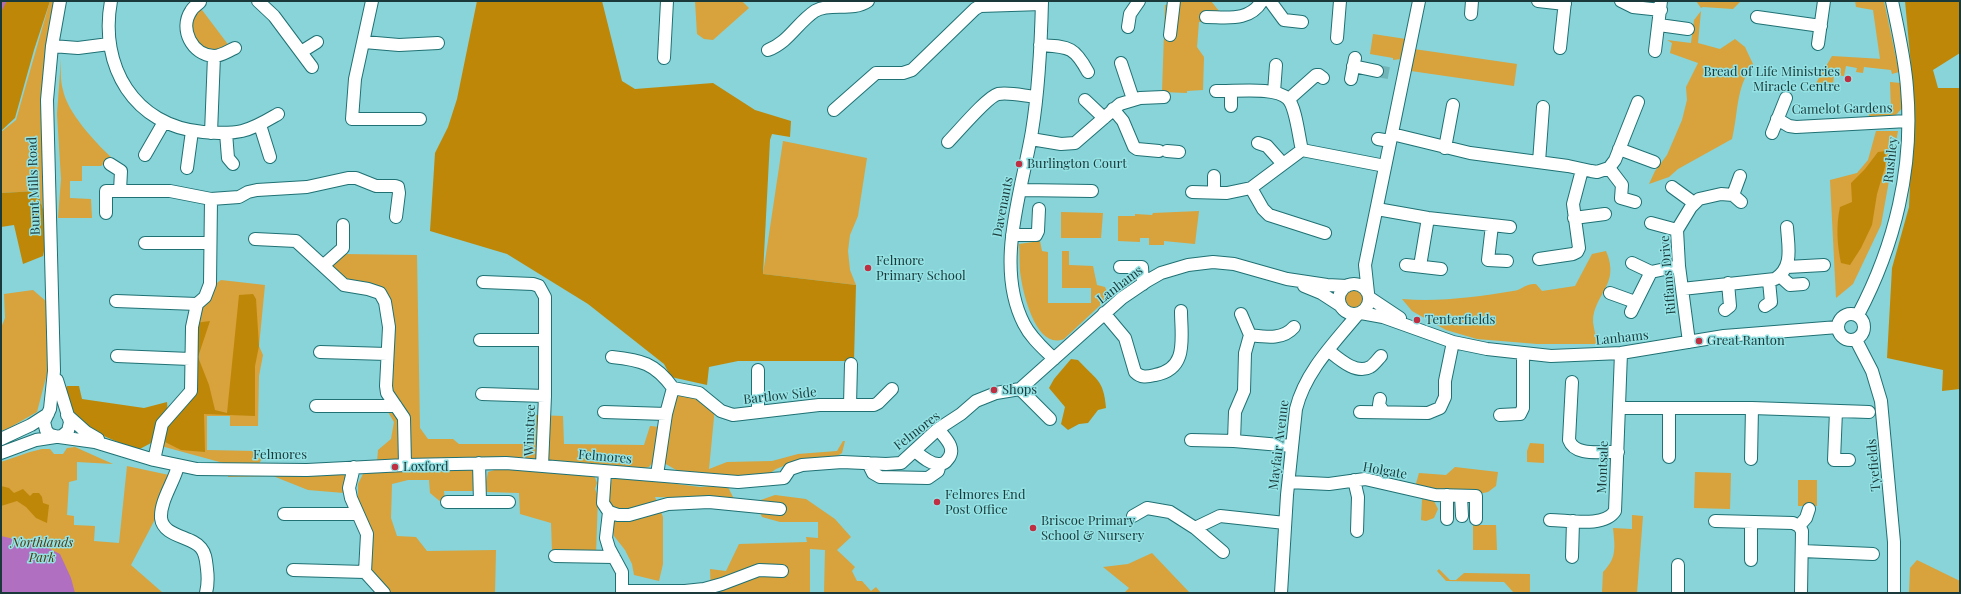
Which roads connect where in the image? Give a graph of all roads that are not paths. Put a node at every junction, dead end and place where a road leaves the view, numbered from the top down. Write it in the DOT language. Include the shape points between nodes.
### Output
graph roads {
  1 [pos="60,1"];
  2 [pos="111,1"];
  3 [pos="258,1"];
  4 [pos="372,1"];
  5 [pos="667,1"];
  6 [pos="868,1"];
  7 [pos="1139,1"];
  8 [pos="1174,1"];
  9 [pos="1262,1"];
  10 [pos="1270,1"];
  11 [pos="1340,1"];
  12 [pos="1419,1"];
  13 [pos="1472,1"];
  14 [pos="1538,1"];
  15 [pos="1621,1"];
  16 [pos="1824,1"];
  17 [pos="1892,1"];
  18 [pos="200,2"];
  19 [pos="1565,2"];
  20 [pos="1042,3"];
  21 [pos="1661,6"];
  22 [pos="1471,14"];
  23 [pos="1206,17"];
  24 [pos="1757,17"];
  25 [pos="1302,22"];
  26 [pos="1659,25"];
  27 [pos="1128,26"];
  28 [pos="1821,26"];
  29 [pos="1688,29"];
  30 [pos="1170,35"];
  31 [pos="1337,38"];
  32 [pos="317,42"];
  33 [pos="364,42"];
  34 [pos="438,43"];
  35 [pos="109,44"];
  36 [pos="1818,44"];
  37 [pos="1040,45"];
  38 [pos="52,46"];
  39 [pos="235,48"];
  40 [pos="1560,48"];
  41 [pos="768,50"];
  42 [pos="1655,51"];
  43 [pos="301,52"];
  44 [pos="214,56"];
  45 [pos="664,58"];
  46 [pos="1121,62"];
  47 [pos="1276,65"];
  48 [pos="312,67"];
  49 [pos="1377,71"];
  50 [pos="1088,72"];
  51 [pos="1323,78"];
  52 [pos="1351,79"];
  53 [pos="1216,91"];
  54 [pos="1231,92"];
  55 [pos="1274,92"];
  56 [pos="1036,97"];
  57 [pos="1164,98"];
  58 [pos="1786,98"];
  59 [pos="1133,99"];
  60 [pos="1289,99"];
  61 [pos="1085,100"];
  62 [pos="1638,102"];
  63 [pos="1453,105"];
  64 [pos="1231,106"];
  65 [pos="1543,107"];
  66 [pos="1113,109"];
  67 [pos="834,110"];
  68 [pos="278,114"];
  69 [pos="1104,118"];
  70 [pos="420,119"];
  71 [pos="1777,119"];
  72 [pos="164,122"];
  73 [pos="1908,122"];
  74 [pos="260,125"];
  75 [pos="192,131"];
  76 [pos="211,133"];
  77 [pos="226,133"];
  78 [pos="1772,133"];
  79 [pos="1387,138"];
  80 [pos="1031,139"];
  81 [pos="948,142"];
  82 [pos="1258,143"];
  83 [pos="1445,148"];
  84 [pos="1618,149"];
  85 [pos="1302,150"];
  86 [pos="1168,151"];
  87 [pos="145,155"];
  88 [pos="270,157"];
  89 [pos="1539,162"];
  90 [pos="1654,162"];
  91 [pos="110,164"];
  92 [pos="233,164"];
  93 [pos="1283,164"];
  94 [pos="1386,166"];
  95 [pos="187,168"];
  96 [pos="1609,168"];
  97 [pos="1582,170"];
  98 [pos="1214,176"];
  99 [pos="1740,176"];
  100 [pos="1672,187"];
  101 [pos="1251,188"];
  102 [pos="1021,190"];
  103 [pos="120,191"];
  104 [pos="1092,191"];
  105 [pos="1192,192"];
  106 [pos="1214,192"];
  107 [pos="211,199"];
  108 [pos="1635,202"];
  109 [pos="1694,203"];
  110 [pos="1039,209"];
  111 [pos="1377,209"];
  112 [pos="106,213"];
  113 [pos="1605,214"];
  114 [pos="396,217"];
  115 [pos="1428,218"];
  116 [pos="1574,218"];
  117 [pos="1651,223"];
  118 [pos="343,225"];
  119 [pos="1492,225"];
  120 [pos="1510,227"];
  121 [pos="1787,227"];
  122 [pos="1677,230"];
  123 [pos="1325,233"];
  124 [pos="1012,235"];
  125 [pos="254,239"];
  126 [pos="145,243"];
  127 [pos="210,243"];
  128 [pos="1539,259"];
  129 [pos="1507,262"];
  130 [pos="1632,264"];
  131 [pos="324,265"];
  132 [pos="1365,265"];
  133 [pos="1406,265"];
  134 [pos="1824,265"];
  135 [pos="1420,266"];
  136 [pos="1679,266"];
  137 [pos="1120,267"];
  138 [pos="1441,269"];
  139 [pos="1651,272"];
  140 [pos="1778,274"];
  141 [pos="1287,279"];
  142 [pos="483,282"];
  143 [pos="1728,283"];
  144 [pos="1143,284"];
  145 [pos="1803,284"];
  146 [pos="1350,285"];
  147 [pos="1682,289"];
  148 [pos="1610,293"];
  149 [pos="1369,295"];
  150 [pos="116,301"];
  151 [pos="197,304"];
  152 [pos="1765,306"];
  153 [pos="1342,308"];
  154 [pos="1725,310"];
  155 [pos="1181,311"];
  156 [pos="1104,314"];
  157 [pos="1241,314"];
  158 [pos="1360,314"];
  159 [pos="1858,315"];
  160 [pos="1412,326"];
  161 [pos="1294,327"];
  162 [pos="1838,327"];
  163 [pos="1342,334"];
  164 [pos="1250,335"];
  165 [pos="480,340"];
  166 [pos="545,340"];
  167 [pos="1856,340"];
  168 [pos="1452,342"];
  169 [pos="1689,342"];
  170 [pos="1328,351"];
  171 [pos="320,352"];
  172 [pos="1621,353"];
  173 [pos="387,354"];
  174 [pos="1523,354"];
  175 [pos="117,356"];
  176 [pos="1381,356"];
  177 [pos="612,357"];
  178 [pos="190,359"];
  179 [pos="1054,359"];
  180 [pos="851,364"];
  181 [pos="758,370"];
  182 [pos="54,371"];
  183 [pos="1572,382"];
  184 [pos="673,388"];
  185 [pos="1020,388"];
  186 [pos="892,389"];
  187 [pos="482,394"];
  188 [pos="545,396"];
  189 [pos="1380,399"];
  190 [pos="850,405"];
  191 [pos="316,406"];
  192 [pos="396,406"];
  193 [pos="1620,408"];
  194 [pos="1669,408"];
  195 [pos="1752,408"];
  196 [pos="1836,411"];
  197 [pos="604,412"];
  198 [pos="758,412"];
  199 [pos="1360,412"];
  200 [pos="1384,412"];
  201 [pos="1868,412"];
  202 [pos="48,414"];
  203 [pos="666,414"];
  204 [pos="1500,415"];
  205 [pos="68,416"];
  206 [pos="1050,419"];
  207 [pos="938,429"];
  208 [pos="58,437"];
  209 [pos="1,439"];
  210 [pos="1191,440"];
  211 [pos="1234,441"];
  212 [pos="1292,446"];
  213 [pos="115,447"];
  214 [pos="915,452"];
  215 [pos="1618,452"];
  216 [pos="1,453"];
  217 [pos="1669,457"];
  218 [pos="1751,459"];
  219 [pos="154,460"];
  220 [pos="1849,460"];
  221 [pos="479,463"];
  222 [pos="868,463"];
  223 [pos="940,464"];
  224 [pos="405,465"];
  225 [pos="178,466"];
  226 [pos="542,466"];
  227 [pos="354,467"];
  228 [pos="605,472"];
  229 [pos="657,475"];
  230 [pos="1354,480"];
  231 [pos="1289,482"];
  232 [pos="1447,496"];
  233 [pos="1461,496"];
  234 [pos="447,502"];
  235 [pos="480,502"];
  236 [pos="509,502"];
  237 [pos="780,509"];
  238 [pos="1809,509"];
  239 [pos="609,512"];
  240 [pos="284,514"];
  241 [pos="358,514"];
  242 [pos="1133,516"];
  243 [pos="1462,516"];
  244 [pos="1447,519"];
  245 [pos="1476,519"];
  246 [pos="1550,520"];
  247 [pos="1573,521"];
  248 [pos="1715,521"];
  249 [pos="1285,523"];
  250 [pos="1752,523"];
  251 [pos="1799,526"];
  252 [pos="1195,528"];
  253 [pos="1357,531"];
  254 [pos="1802,551"];
  255 [pos="1224,552"];
  256 [pos="1873,554"];
  257 [pos="555,556"];
  258 [pos="614,557"];
  259 [pos="1572,557"];
  260 [pos="1751,560"];
  261 [pos="1678,565"];
  262 [pos="293,570"];
  263 [pos="782,571"];
  264 [pos="364,572"];
  265 [pos="623,592"];
  266 [pos="206,593"];
  267 [pos="384,593"];
  268 [pos="1280,593"];
  269 [pos="1678,593"];
  270 [pos="1801,593"];
  271 [pos="1894,593"];
  1 -- 38 [label="street, Burnt Mills Road"];
  2 -- 35 [label="street"];
  3 -- 43 [label="street" via="274,16"];
  4 -- 33 [label="street"];
  5 -- 45 [label="street"];
  6 -- 41 [label="street" via="856,7 823,8 815,11 779,46"];
  7 -- 27 [label="street" via="1130,14"];
  8 -- 30 [label="street"];
  9 -- 23 [label="street" via="1256,10 1241,17"];
  10 -- 25 [label="street" via="1284,20"];
  11 -- 31 [label="street"];
  12 -- 79 [label="street" via="1398,75"];
  13 -- 22 [label="street"];
  14 -- 19 [label="street"];
  15 -- 21 [label="street" via="1633,7"];
  16 -- 28 [label="street"];
  17 -- 73 [label="street, Rushley" via="1902,49"];
  18 -- 44 [label="street" via="187,18 187,33 194,47"];
  19 -- 40 [label="street"];
  20 -- 37 [label="street, Davenants"];
  20 -- 67 [label="street" via="980,6 912,70 903,73 876,73"];
  21 -- 26 [label="street"];
  24 -- 28 [label="street"];
  26 -- 29 [label="street"];
  26 -- 42 [label="street"];
  28 -- 36 [label="street"];
  32 -- 43 [label="street"];
  33 -- 34 [label="street" via="399,45"];
  33 -- 70 [label="street" via="355,79 352,119"];
  35 -- 38 [label="street" via="78,48"];
  35 -- 72 [label="street" via="115,67 124,84 143,106"];
  37 -- 50 [label="street" via="1066,43 1078,54"];
  37 -- 56 [label="street, Davenants"];
  38 -- 182 [label="street, Burnt Mills Road" via="46,100"];
  39 -- 44 [label="street"];
  43 -- 48 [label="street"];
  44 -- 76 [label="street"];
  46 -- 59 [label="street"];
  47 -- 55 [label="street"];
  49 -- 52 [label="street" via="1354,62"];
  51 -- 60 [label="street" via="1316,75"];
  53 -- 54 [label="street"];
  54 -- 55 [label="street"];
  54 -- 64 [label="street"];
  55 -- 60 [label="street"];
  56 -- 80 [label="street, Davenants"];
  56 -- 81 [label="street" via="997,95"];
  57 -- 59 [label="street"];
  58 -- 71 [label="street, Camelot Gardens"];
  59 -- 66 [label="street"];
  60 -- 85 [label="street"];
  61 -- 69 [label="street"];
  62 -- 84 [label="street"];
  63 -- 83 [label="street"];
  65 -- 89 [label="street"];
  66 -- 69 [label="street"];
  66 -- 86 [label="street" via="1123,122 1134,147"];
  68 -- 74 [label="street"];
  69 -- 80 [label="street" via="1075,143 1061,144"];
  71 -- 73 [label="street, Camelot Gardens" via="1796,127"];
  71 -- 78 [label="street, Camelot Gardens"];
  72 -- 75 [label="street"];
  72 -- 87 [label="street"];
  73 -- 159 [label="street, Rushley" via="1905,168 1897,216 1882,265"];
  74 -- 77 [label="street"];
  74 -- 88 [label="street"];
  75 -- 76 [label="street"];
  75 -- 95 [label="street"];
  76 -- 77 [label="street"];
  77 -- 92 [label="street" via="228,158"];
  79 -- 83 [label="street"];
  79 -- 94 [label="street"];
  80 -- 102 [label="street, Davenants"];
  82 -- 93 [label="street" via="1268,146"];
  83 -- 89 [label="street"];
  84 -- 90 [label="street"];
  84 -- 96 [label="street"];
  85 -- 93 [label="street"];
  85 -- 94 [label="street"];
  89 -- 97 [label="street"];
  91 -- 103 [label="street" via="121,171"];
  93 -- 101 [label="street"];
  94 -- 111 [label="street"];
  96 -- 97 [label="street" via="1597,172"];
  96 -- 108 [label="street" via="1622,185 1621,198"];
  97 -- 116 [label="street" via="1573,204"];
  98 -- 106 [label="street"];
  99 -- 109 [label="street" via="1737,198 1713,195"];
  100 -- 109 [label="street"];
  101 -- 106 [label="street" via="1227,193"];
  101 -- 123 [label="street" via="1269,215"];
  102 -- 104 [label="street"];
  102 -- 124 [label="street, Davenants"];
  103 -- 107 [label="street" via="170,191"];
  103 -- 112 [label="street" via="106,191"];
  105 -- 106 [label="street"];
  107 -- 114 [label="street" via="239,197 257,190 295,188 356,178 376,186 395,186 399,190"];
  107 -- 127 [label="street"];
  109 -- 122 [label="street, Riffams Drive"];
  110 -- 124 [label="street" via="1036,235"];
  111 -- 115 [label="street"];
  111 -- 132 [label="street"];
  113 -- 116 [label="street"];
  115 -- 119 [label="street"];
  115 -- 135 [label="street"];
  116 -- 128 [label="street" via="1579,248 1577,252"];
  117 -- 122 [label="street"];
  118 -- 131 [label="street" via="343,248"];
  119 -- 120 [label="street"];
  119 -- 129 [label="street" via="1488,260"];
  121 -- 140 [label="street" via="1788,261"];
  122 -- 136 [label="street, Riffams Drive"];
  124 -- 179 [label="street, Davenants" via="1011,271 1019,312 1028,332"];
  125 -- 131 [label="street" via="296,241"];
  126 -- 127 [label="street"];
  127 -- 151 [label="street" via="210,284 205,296"];
  130 -- 139 [label="street"];
  131 -- 173 [label="street" via="344,285 380,293 388,312"];
  132 -- 146 [label="street"];
  132 -- 149 [label="street"];
  133 -- 135 [label="street"];
  134 -- 140 [label="street"];
  135 -- 138 [label="street"];
  136 -- 139 [label="street"];
  136 -- 147 [label="street, Riffams Drive"];
  137 -- 144 [label="street" via="1142,267"];
  139 -- 148 [label="street" via="1633,307"];
  140 -- 143 [label="street"];
  140 -- 145 [label="street" via="1790,285"];
  140 -- 152 [label="street" via="1771,302"];
  141 -- 144 [label="street, Lanhams" via="1234,264 1213,262 1188,265 1161,273"];
  141 -- 146 [label="street, Lanhams" via="1327,285"];
  141 -- 153 [label="street, Lanhams" via="1321,293"];
  142 -- 166 [label="street, Winstree" via="527,282 539,286 545,297"];
  143 -- 147 [label="street"];
  143 -- 154 [label="street" via="1730,306"];
  144 -- 156 [label="street, Lanhams"];
  146 -- 149 [label="street" via="1363,286"];
  146 -- 153 [label="street" via="1340,294"];
  147 -- 169 [label="street, Riffams Drive"];
  149 -- 158 [label="street" via="1369,305"];
  149 -- 160 [label="street, Lanhams"];
  150 -- 151 [label="street"];
  151 -- 178 [label="street" via="192,327"];
  153 -- 158 [label="street" via="1349,314"];
  153 -- 163 [label="street"];
  155 -- 156 [label="street" via="1181,354 1176,364 1170,370 1147,377 1135,372 1125,338"];
  156 -- 179 [label="street, Lanhams"];
  157 -- 164 [label="street"];
  158 -- 160 [label="street, Lanhams" via="1382,317"];
  158 -- 163 [label="street, Mayfair Avenue"];
  159 -- 162 [label="street" via="1844,315 1839,320"];
  159 -- 167 [label="street" via="1863,320 1865,328"];
  160 -- 168 [label="street, Lanhams"];
  161 -- 164 [label="street" via="1282,336"];
  162 -- 167 [label="street" via="1844,338"];
  162 -- 169 [label="street, Lanhams" via="1724,336"];
  163 -- 170 [label="street, Mayfair Avenue"];
  164 -- 211 [label="street" via="1246,353 1244,391 1235,412"];
  165 -- 166 [label="street"];
  166 -- 188 [label="street, Winstree"];
  167 -- 271 [label="street, Tyefields" via="1872,371 1881,401 1894,542"];
  168 -- 174 [label="street, Lanhams"];
  168 -- 200 [label="street" via="1445,381 1445,397 1440,408 1428,413"];
  169 -- 172 [label="street, Lanhams"];
  170 -- 176 [label="street" via="1360,369 1369,368"];
  170 -- 212 [label="street, Mayfair Avenue" via="1308,379 1300,396"];
  171 -- 173 [label="street"];
  172 -- 174 [label="street, Lanhams" via="1551,356"];
  172 -- 193 [label="street, Montsale"];
  173 -- 192 [label="street" via="387,393"];
  174 -- 204 [label="street" via="1520,414"];
  175 -- 178 [label="street"];
  177 -- 184 [label="street" via="644,362 664,376"];
  178 -- 219 [label="street" via="191,391 162,424"];
  179 -- 185 [label="street, Felmores"];
  180 -- 190 [label="street"];
  181 -- 198 [label="street"];
  182 -- 202 [label="street, Burnt Mills Road"];
  182 -- 205 [label="street, Burnt Mills Road"];
  183 -- 215 [label="street" via="1569,440 1572,447 1578,451"];
  184 -- 198 [label="street, Bartlow Side" via="699,393 726,414"];
  184 -- 203 [label="street"];
  185 -- 206 [label="street"];
  185 -- 207 [label="street, Felmores" via="987,395"];
  186 -- 190 [label="street, Bartlow Side" via="874,405"];
  187 -- 188 [label="street, Winstree"];
  188 -- 226 [label="street, Winstree"];
  189 -- 200 [label="street"];
  190 -- 198 [label="street, Bartlow Side"];
  191 -- 192 [label="street"];
  192 -- 224 [label="street" via="405,424"];
  193 -- 194 [label="street"];
  193 -- 215 [label="street, Montsale"];
  194 -- 195 [label="street"];
  194 -- 217 [label="street"];
  195 -- 196 [label="street"];
  195 -- 218 [label="street"];
  196 -- 201 [label="street"];
  196 -- 220 [label="street" via="1834,460"];
  197 -- 203 [label="street"];
  199 -- 200 [label="street"];
  202 -- 205 [label="street" via="59,411"];
  202 -- 208 [label="street" via="44,427 49,434"];
  202 -- 209 [label="street"];
  203 -- 229 [label="street"];
  205 -- 208 [label="street" via="68,430"];
  205 -- 213 [label="street, Felmores" via="86,432"];
  207 -- 214 [label="street, Felmores"];
  207 -- 223 [label="street" via="948,441 951,453 947,461"];
  208 -- 213 [label="street, Felmores" via="78,438"];
  208 -- 216 [label="street, Felmores" via="36,440"];
  210 -- 211 [label="street"];
  211 -- 212 [label="street"];
  212 -- 231 [label="street, Mayfair Avenue"];
  213 -- 219 [label="street, Felmores"];
  214 -- 222 [label="street, Felmores" via="900,462"];
  214 -- 223 [label="street" via="926,460"];
  215 -- 247 [label="street, Montsale" via="1615,512 1612,517 1600,522"];
  219 -- 225 [label="street, Felmores"];
  221 -- 224 [label="street, Felmores"];
  221 -- 226 [label="street, Felmores"];
  221 -- 235 [label="street"];
  222 -- 223 [label="street" via="873,473 880,477 928,478 938,471"];
  222 -- 229 [label="street, Felmores" via="802,465 790,469 784,478 760,481 738,482"];
  224 -- 227 [label="street, Felmores"];
  225 -- 227 [label="street, Felmores" via="205,469 307,470"];
  225 -- 266 [label="street" via="164,502 161,520 169,530 198,544 202,549 208,574"];
  226 -- 228 [label="street, Felmores"];
  227 -- 241 [label="street" via="349,488"];
  228 -- 229 [label="street, Felmores"];
  228 -- 239 [label="street" via="603,503"];
  230 -- 231 [label="street, Holgate" via="1322,484"];
  230 -- 232 [label="street, Holgate" via="1370,480"];
  230 -- 253 [label="street" via="1358,497"];
  231 -- 249 [label="street, Mayfair Avenue"];
  232 -- 233 [label="street, Holgate"];
  232 -- 244 [label="street"];
  233 -- 243 [label="street"];
  233 -- 245 [label="street, Holgate" via="1476,496"];
  234 -- 235 [label="street"];
  235 -- 236 [label="street"];
  237 -- 239 [label="street" via="710,502 668,504 629,515 618,516"];
  238 -- 251 [label="street"];
  239 -- 258 [label="street" via="606,538"];
  240 -- 241 [label="street"];
  241 -- 264 [label="street" via="367,534"];
  242 -- 252 [label="street" via="1147,508 1170,512"];
  246 -- 247 [label="street, Montsale"];
  247 -- 259 [label="street"];
  248 -- 250 [label="street"];
  249 -- 252 [label="street" via="1220,516"];
  249 -- 268 [label="street, Mayfair Avenue"];
  250 -- 251 [label="street"];
  250 -- 260 [label="street"];
  251 -- 254 [label="street" via="1802,531"];
  252 -- 255 [label="street"];
  254 -- 256 [label="street"];
  254 -- 270 [label="street"];
  257 -- 258 [label="street"];
  258 -- 265 [label="street" via="622,572"];
  261 -- 269 [label="street"];
  262 -- 264 [label="street"];
  263 -- 265 [label="street" via="759,570 716,586 685,592"];
  264 -- 267 [label="street"];
}
